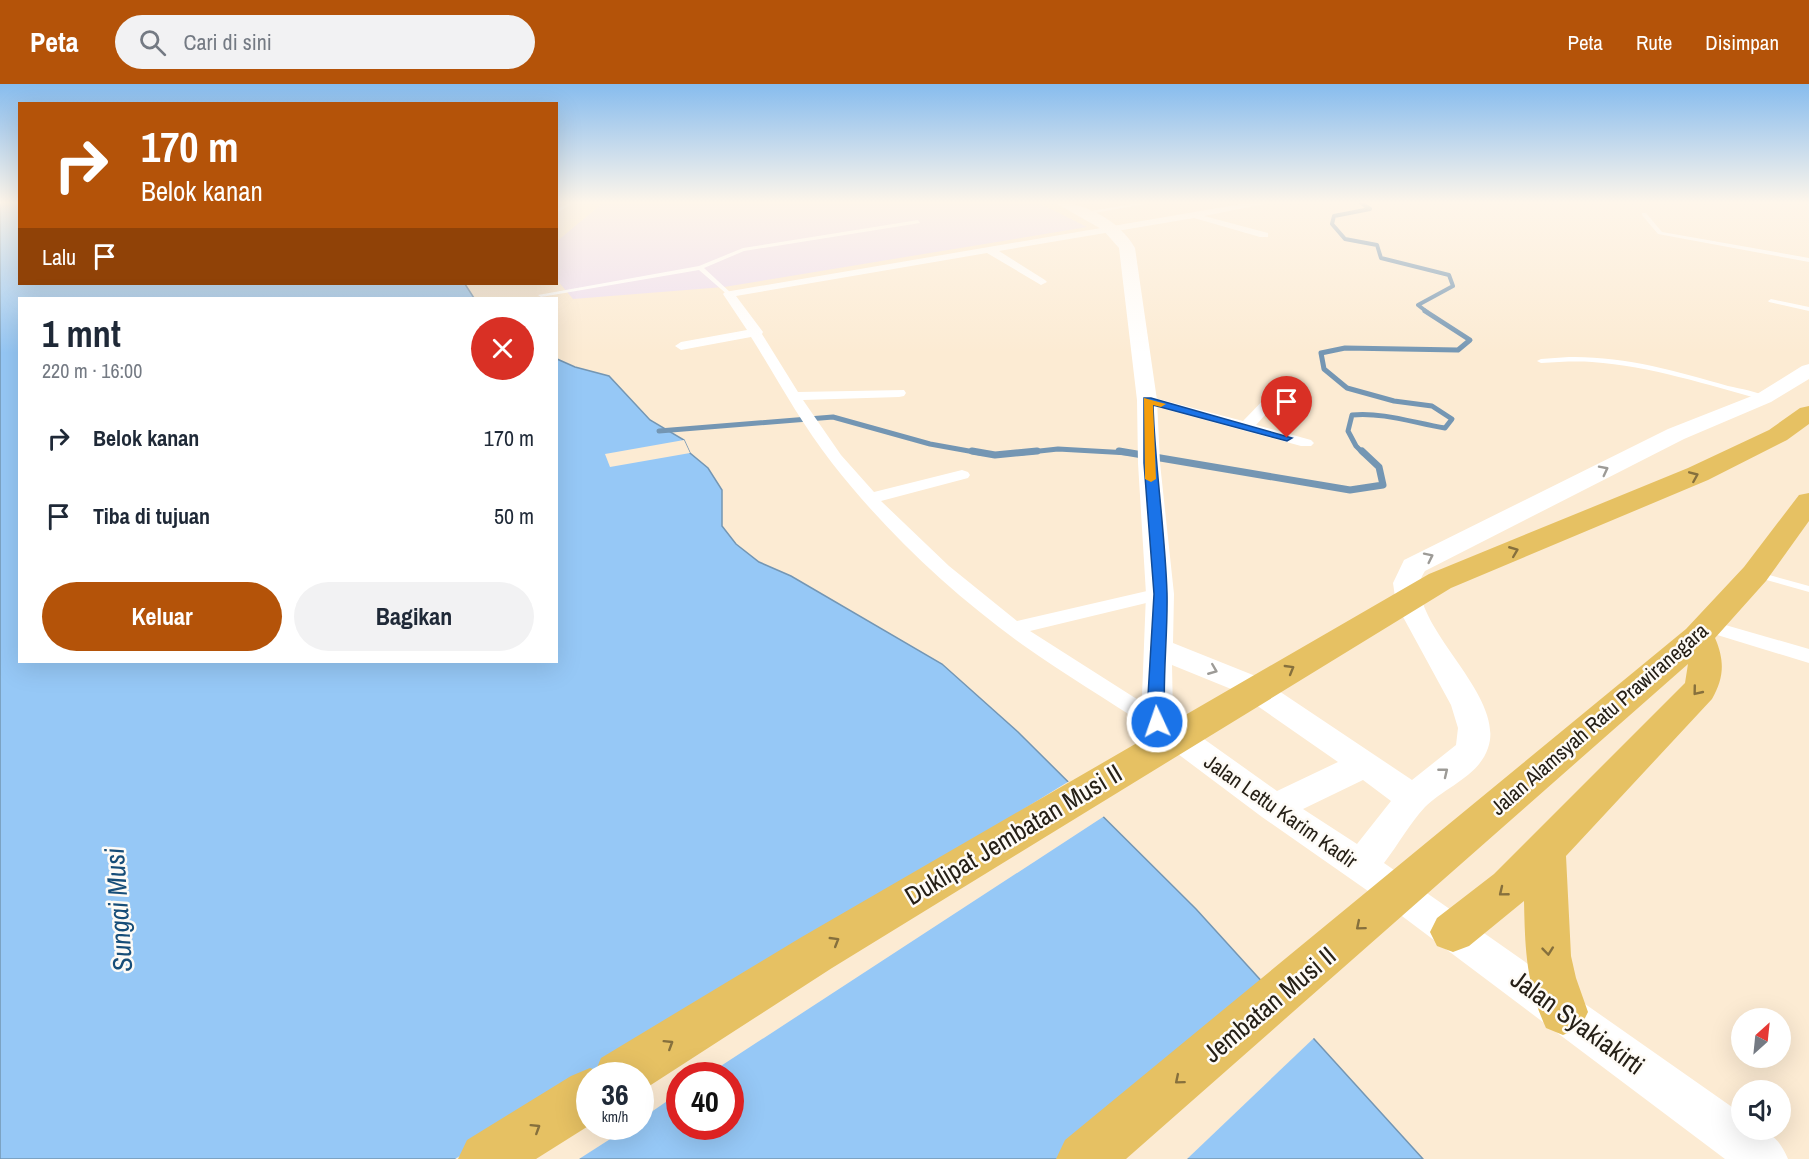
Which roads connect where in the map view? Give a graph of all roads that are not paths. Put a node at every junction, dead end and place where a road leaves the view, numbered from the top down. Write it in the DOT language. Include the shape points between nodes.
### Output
graph roads {
  1 [pos="738,252"];
  2 [pos="984,252"];
  3 [pos="993,252"];
  4 [pos="1129,252"];
  5 [pos="1766,252"];
  6 [pos="1809,260"];
  7 [pos="700,268"];
  8 [pos="1041,282"];
  9 [pos="729,294"];
  10 [pos="541,295"];
  11 [pos="1771,301"];
  12 [pos="1809,309"];
  13 [pos="757,332"];
  14 [pos="681,346"];
  15 [pos="1541,361"];
  16 [pos="1809,370"];
  17 [pos="899,393"];
  18 [pos="1278,393"];
  19 [pos="792,396"];
  20 [pos="1764,398"];
  21 [pos="1148,400"];
  22 [pos="1809,414"];
  23 [pos="1247,426"];
  24 [pos="1306,443"];
  25 [pos="962,475"];
  26 [pos="872,498"];
  27 [pos="1809,501"];
  28 [pos="1755,574"];
  29 [pos="1809,589"];
  30 [pos="1160,594"];
  31 [pos="1014,628"];
  32 [pos="1703,631"];
  33 [pos="1159,648"];
  34 [pos="1809,656"];
  35 [pos="1157,722"];
  36 [pos="1364,765"];
  37 [pos="1413,798"];
  38 [pos="1274,807"];
  39 [pos="1452,848"];
  40 [pos="1545,851"];
  41 [pos="1376,877"];
  42 [pos="1453,932"];
  43 [pos="1563,1012"];
  44 [pos="642,1062"];
  45 [pos="576,1103"];
  46 [pos="486,1159"];
  47 [pos="1084,1159"];
  48 [pos="1764,1159"];
  1 -- 7 [label="lane"];
  2 -- 9 [label="street"];
  3 -- 8 [label="street"];
  4 -- 21 [label="street"];
  5 -- 6 [label="lane"];
  7 -- 9 [label="lane"];
  7 -- 10 [label="lane"];
  9 -- 13 [label="street"];
  11 -- 12 [label="lane"];
  13 -- 14 [label="street"];
  13 -- 19 [label="street"];
  15 -- 20 [label="lane" via="1590,359 1620,363"];
  16 -- 20 [label="street"];
  17 -- 19 [label="street"];
  18 -- 23 [label="street"];
  19 -- 26 [label="street" via="836,458"];
  37 -- 20 [label="street, one-way" via="1472,750 1476,736 1466,700 1414,616 1405,581 1413,566 1676,434"];
  21 -- 23 [label="street"];
  21 -- 30 [label="street"];
  44 -- 22 [label="highway, Duklipat Jembatan Musi II, one-way" via="826,946 1440,581 1698,474 1778,435"];
  23 -- 24 [label="street"];
  25 -- 26 [label="street"];
  26 -- 31 [label="street" via="938,566"];
  27 -- 28 [label="highway, Jalan Alamsyah Ratu Prawiranegara"];
  28 -- 29 [label="lane"];
  28 -- 32 [label="highway, Jalan Alamsyah Ratu Prawiranegara"];
  30 -- 31 [label="street"];
  30 -- 33 [label="street"];
  31 -- 35 [label="street"];
  32 -- 34 [label="street"];
  32 -- 39 [label="highway, Jalan Alamsyah Ratu Prawiranegara"];
  32 -- 40 [label="highway, one-way" via="1707,672 1699,690"];
  33 -- 35 [label="street"];
  33 -- 36 [label="street, one-way" via="1247,684"];
  35 -- 38 [label="street, Jalan Lettu Karim Kadir"];
  36 -- 37 [label="street"];
  36 -- 38 [label="street"];
  37 -- 41 [label="street"];
  38 -- 41 [label="street, Jalan Lettu Karim Kadir"];
  39 -- 47 [label="highway, Jembatan Musi II, one-way"];
  40 -- 42 [label="highway, one-way" via="1510,887"];
  40 -- 43 [label="highway, one-way" via="1548,956"];
  41 -- 42 [label="street, Jalan Syakiakirti"];
  42 -- 43 [label="street, Jalan Syakiakirti"];
  43 -- 48 [label="street, Jalan Syakiakirti"];
  46 -- 45 [label="highway, one-way"];
}
